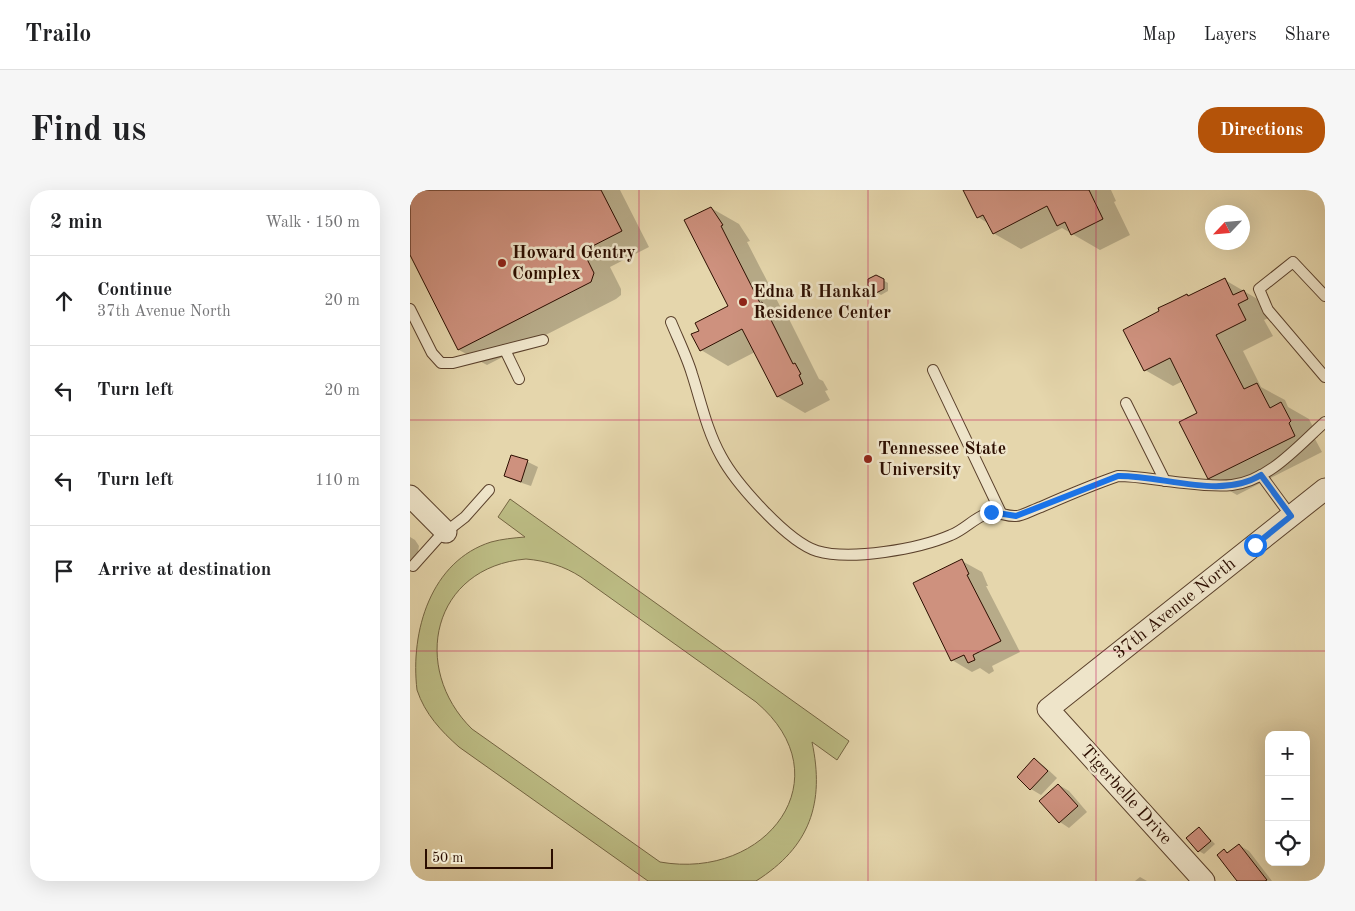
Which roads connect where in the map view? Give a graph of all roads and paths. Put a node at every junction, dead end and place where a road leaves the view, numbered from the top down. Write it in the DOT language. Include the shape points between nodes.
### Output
graph roads {
  1 [pos="1325,296"];
  2 [pos="410,309"];
  3 [pos="671,322"];
  4 [pos="543,340"];
  5 [pos="505,350"];
  6 [pos="932,370"];
  7 [pos="1325,377"];
  8 [pos="519,379"];
  9 [pos="1126,403"];
  10 [pos="1325,422"];
  11 [pos="1261,475"];
  12 [pos="1165,481"];
  13 [pos="489,490"];
  14 [pos="1325,490"];
  15 [pos="410,496"];
  16 [pos="1001,513"];
  17 [pos="1291,516"];
  18 [pos="446,532"];
  19 [pos="414,566"];
  20 [pos="1048,710"];
  21 [pos="1204,881"];
  1 -- 7 [label="lane" via="1293,262 1259,289 1268,310"];
  2 -- 5 [label="lane" via="432,353 441,363"];
  3 -- 16 [label="lane" via="722,457 775,522 803,545 836,554 889,551 935,541 991,512"];
  4 -- 5 [label="lane"];
  5 -- 8 [label="lane"];
  6 -- 16 [label="lane"];
  9 -- 12 [label="lane"];
  10 -- 11 [label="lane"];
  11 -- 12 [label="lane" via="1223,486"];
  11 -- 17 [label="lane"];
  12 -- 16 [label="lane" via="1118,476 1016,516"];
  13 -- 18 [label="lane" via="465,517"];
  14 -- 17 [label="street, 37th Avenue North"];
  15 -- 18 [label="street"];
  17 -- 20 [label="street, 37th Avenue North"];
  18 -- 19 [label="lane"];
  20 -- 21 [label="street, Tigerbelle Drive"];
}
